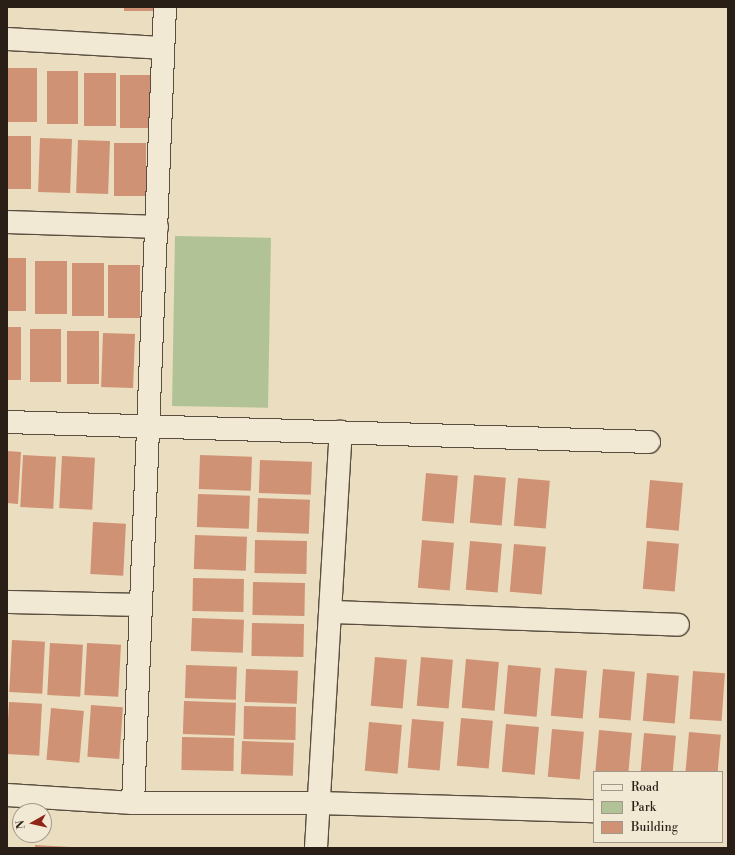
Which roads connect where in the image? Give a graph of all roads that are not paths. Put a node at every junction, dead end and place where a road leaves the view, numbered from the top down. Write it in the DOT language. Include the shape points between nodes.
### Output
graph roads {
  1 [pos="165,7"];
  2 [pos="7,39"];
  3 [pos="163,48"];
  4 [pos="7,222"];
  5 [pos="157,227"];
  6 [pos="7,422"];
  7 [pos="148,426"];
  8 [pos="341,432"];
  9 [pos="649,442"];
  10 [pos="7,602"];
  11 [pos="141,605"];
  12 [pos="331,612"];
  13 [pos="678,625"];
  14 [pos="7,795"];
  15 [pos="133,803"];
  16 [pos="318,803"];
  17 [pos="593,811"];
  18 [pos="316,848"];
  1 -- 3 [label="street"];
  2 -- 3 [label="street"];
  3 -- 5 [label="street"];
  4 -- 5 [label="street"];
  5 -- 7 [label="street"];
  6 -- 7 [label="street"];
  7 -- 8 [label="street"];
  7 -- 11 [label="street"];
  8 -- 9 [label="street"];
  8 -- 12 [label="street"];
  10 -- 11 [label="street"];
  11 -- 15 [label="street"];
  12 -- 13 [label="street"];
  12 -- 16 [label="street"];
  14 -- 15 [label="street"];
  15 -- 16 [label="street"];
  16 -- 17 [label="street"];
  16 -- 18 [label="street"];
}
